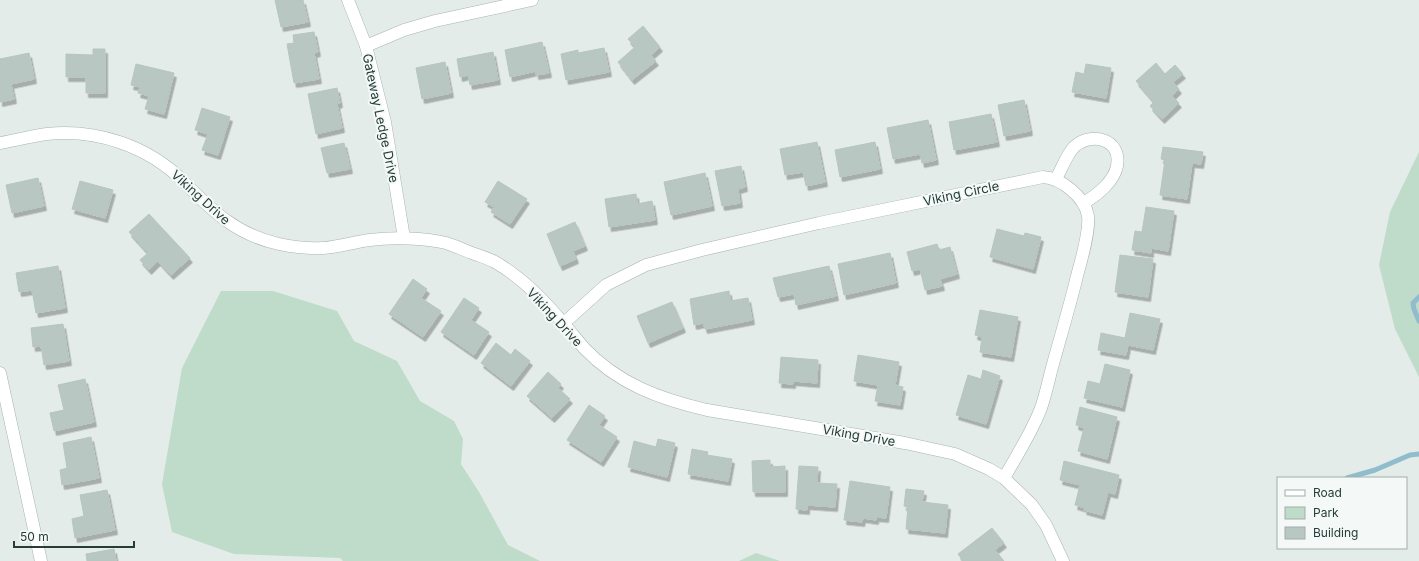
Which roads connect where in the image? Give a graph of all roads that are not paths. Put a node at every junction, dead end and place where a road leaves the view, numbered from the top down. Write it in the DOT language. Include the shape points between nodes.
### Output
graph roads {
  1 [pos="348,0"];
  2 [pos="532,0"];
  3 [pos="366,46"];
  4 [pos="0,143"];
  5 [pos="1056,179"];
  6 [pos="1083,203"];
  7 [pos="404,238"];
  8 [pos="564,323"];
  9 [pos="0,372"];
  10 [pos="1004,478"];
  11 [pos="41,561"];
  12 [pos="1063,561"];
  1 -- 3 [label="street, Gateway Ledge Drive"];
  2 -- 3 [label="street" via="429,23"];
  3 -- 7 [label="street, Gateway Ledge Drive" via="385,122"];
  4 -- 7 [label="street, Viking Drive" via="48,134 84,134 120,141 167,167 233,226 256,238 279,244 300,248 323,248 370,240"];
  5 -- 6 [label="street"];
  5 -- 6 [label="street" via="1072,149 1084,140 1098,139 1110,143 1117,158 1114,175 1098,193"];
  5 -- 8 [label="street, Viking Circle" via="1043,177 940,198 702,250 646,265 606,284"];
  6 -- 10 [label="street" via="1088,217 1085,246 1041,408"];
  7 -- 8 [label="street, Viking Drive" via="445,243 494,262 524,283"];
  8 -- 10 [label="street, Viking Drive" via="584,348 607,368 635,386 657,396 707,410 951,452"];
  9 -- 11 [label="street"];
  10 -- 12 [label="street, Viking Drive" via="1032,505 1046,524"];
}
